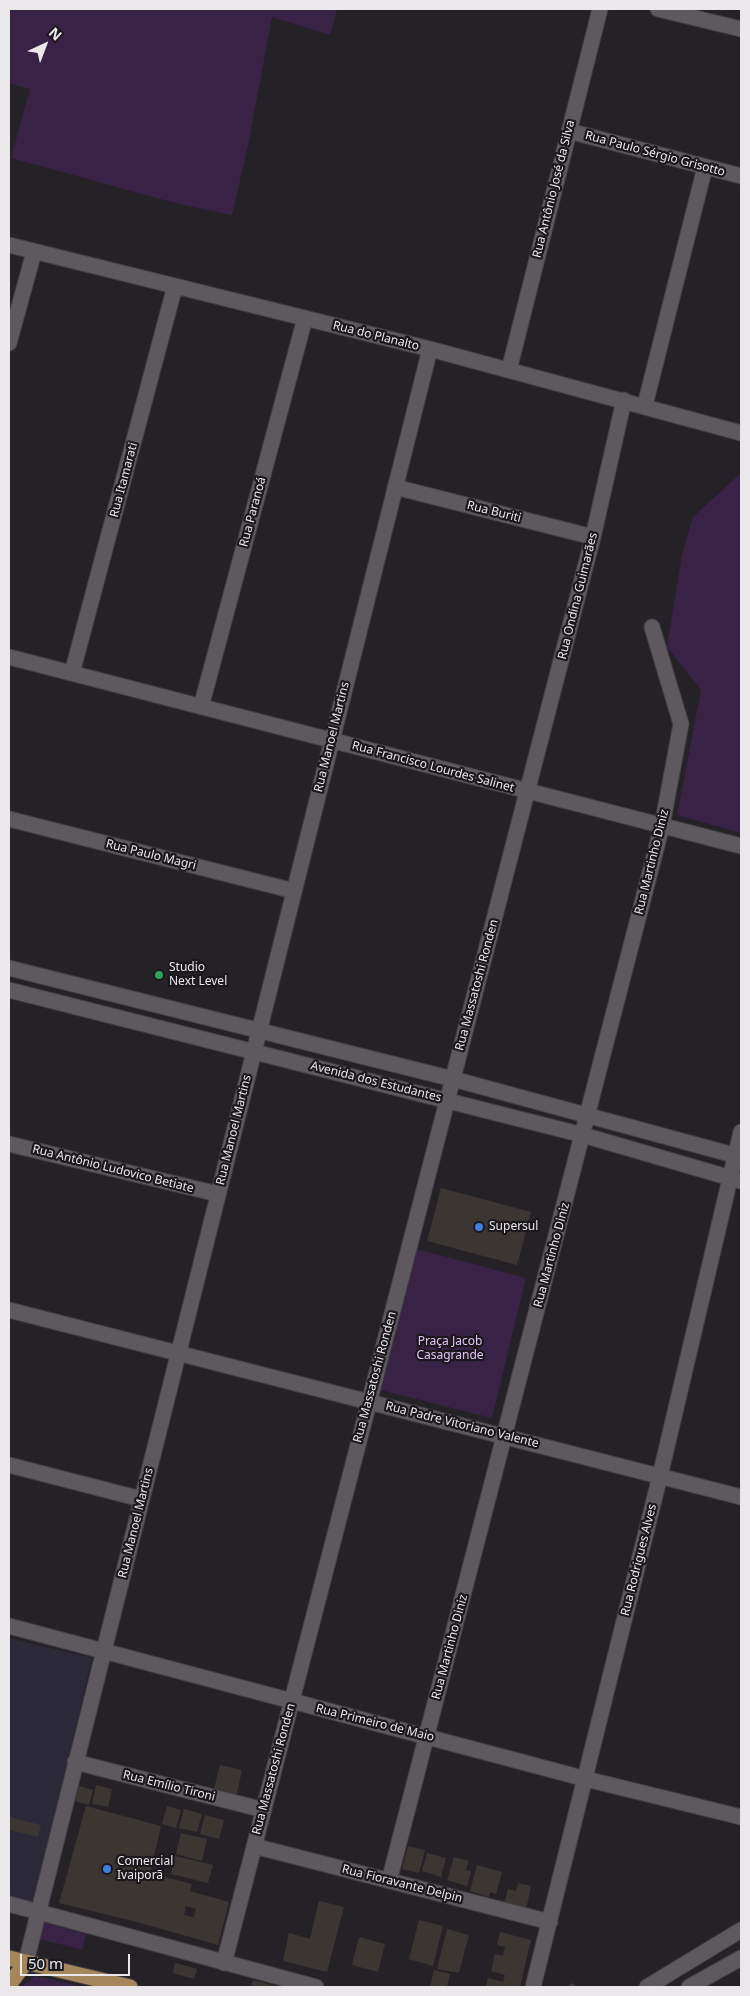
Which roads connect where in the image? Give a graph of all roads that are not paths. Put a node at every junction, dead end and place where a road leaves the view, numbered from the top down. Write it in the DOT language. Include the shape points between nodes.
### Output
graph roads {
  1 [pos="600,9"];
  2 [pos="658,9"];
  3 [pos="741,29"];
  4 [pos="569,131"];
  5 [pos="705,167"];
  6 [pos="741,176"];
  7 [pos="9,245"];
  8 [pos="34,252"];
  9 [pos="175,286"];
  10 [pos="305,318"];
  11 [pos="9,343"];
  12 [pos="430,349"];
  13 [pos="509,370"];
  14 [pos="624,400"];
  15 [pos="645,405"];
  16 [pos="741,433"];
  17 [pos="395,487"];
  18 [pos="593,537"];
  19 [pos="652,628"];
  20 [pos="9,657"];
  21 [pos="72,673"];
  22 [pos="201,707"];
  23 [pos="332,740"];
  24 [pos="527,791"];
  25 [pos="9,819"];
  26 [pos="662,826"];
  27 [pos="741,846"];
  28 [pos="294,891"];
  29 [pos="9,968"];
  30 [pos="9,990"];
  31 [pos="116,995"];
  32 [pos="111,1015"];
  33 [pos="259,1030"];
  34 [pos="254,1052"];
  35 [pos="453,1079"];
  36 [pos="447,1100"];
  37 [pos="588,1116"];
  38 [pos="741,1132"];
  39 [pos="583,1135"];
  40 [pos="9,1144"];
  41 [pos="738,1156"];
  42 [pos="735,1180"];
  43 [pos="218,1194"];
  44 [pos="9,1310"];
  45 [pos="179,1353"];
  46 [pos="368,1401"];
  47 [pos="505,1436"];
  48 [pos="9,1465"];
  49 [pos="660,1476"];
  50 [pos="741,1497"];
  51 [pos="142,1499"];
  52 [pos="9,1626"];
  53 [pos="104,1650"];
  54 [pos="292,1702"];
  55 [pos="426,1736"];
  56 [pos="75,1762"];
  57 [pos="586,1779"];
  58 [pos="264,1810"];
  59 [pos="741,1817"];
  60 [pos="254,1846"];
  61 [pos="388,1881"];
  62 [pos="9,1904"];
  63 [pos="38,1911"];
  64 [pos="550,1922"];
  65 [pos="741,1930"];
  66 [pos="9,1958"];
  67 [pos="741,1958"];
  68 [pos="26,1962"];
  69 [pos="224,1963"];
  70 [pos="9,1985"];
  71 [pos="130,1987"];
  72 [pos="316,1987"];
  73 [pos="533,1987"];
  74 [pos="647,1987"];
  75 [pos="689,1987"];
  1 -- 4 [label="street, Rua Antônio José da Silva"];
  2 -- 3 [label="street"];
  4 -- 5 [label="street, Rua Paulo Sérgio Grisotto"];
  4 -- 13 [label="street, Rua Antônio José da Silva"];
  5 -- 6 [label="street, Rua Paulo Sérgio Grisotto"];
  5 -- 15 [label="street"];
  7 -- 8 [label="street, Rua do Planalto"];
  8 -- 9 [label="street, Rua do Planalto"];
  8 -- 11 [label="street"];
  9 -- 10 [label="street, Rua do Planalto"];
  9 -- 21 [label="street, Rua Itamarati"];
  10 -- 12 [label="street, Rua do Planalto"];
  10 -- 22 [label="street, Rua Paranoá"];
  12 -- 13 [label="street, Rua do Planalto"];
  12 -- 17 [label="street, Rua Manoel Martins"];
  13 -- 14 [label="street, Rua do Planalto"];
  14 -- 15 [label="street, Rua do Planalto"];
  14 -- 18 [label="street, Rua Ondina Guimarães"];
  15 -- 16 [label="street, Rua do Planalto"];
  17 -- 18 [label="street, Rua Buriti"];
  17 -- 23 [label="street, Rua Manoel Martins"];
  18 -- 24 [label="street, Rua Ondina Guimarães"];
  19 -- 26 [label="street, Rua Martinho Diniz" via="681,724"];
  20 -- 21 [label="street, Rua Francisco Lourdes Salinet"];
  21 -- 22 [label="street, Rua Francisco Lourdes Salinet"];
  22 -- 23 [label="street, Rua Francisco Lourdes Salinet"];
  23 -- 24 [label="street, Rua Francisco Lourdes Salinet"];
  23 -- 28 [label="street, Rua Manoel Martins"];
  24 -- 26 [label="street, Rua Francisco Lourdes Salinet"];
  24 -- 35 [label="street, Rua Massatoshi Ronden"];
  25 -- 28 [label="street, Rua Paulo Magri"];
  26 -- 27 [label="street, Rua Francisco Lourdes Salinet"];
  26 -- 37 [label="street, Rua Martinho Diniz"];
  28 -- 33 [label="street, Rua Manoel Martins"];
  29 -- 31 [label="street, Avenida dos Estudantes"];
  30 -- 32 [label="street, Avenida dos Estudantes"];
  31 -- 32 [label="street"];
  31 -- 33 [label="street, Avenida dos Estudantes"];
  32 -- 34 [label="street, Avenida dos Estudantes"];
  33 -- 34 [label="street, Rua Manoel Martins"];
  33 -- 35 [label="street, Avenida dos Estudantes"];
  34 -- 36 [label="street, Avenida dos Estudantes"];
  34 -- 43 [label="street, Rua Manoel Martins"];
  35 -- 36 [label="street, Rua Massatoshi Ronden"];
  35 -- 37 [label="street, Avenida dos Estudantes"];
  36 -- 39 [label="street, Avenida dos Estudantes"];
  36 -- 46 [label="street, Rua Massatoshi Ronden"];
  37 -- 39 [label="street, Rua Martinho Diniz"];
  37 -- 41 [label="street, Avenida dos Estudantes"];
  38 -- 41 [label="street, Rua Rodrigues Alves"];
  39 -- 42 [label="street, Avenida dos Estudantes"];
  39 -- 47 [label="street, Rua Martinho Diniz"];
  40 -- 43 [label="street, Rua Antônio Ludovico Betiate"];
  41 -- 42 [label="street, Rua Rodrigues Alves"];
  42 -- 49 [label="street, Rua Rodrigues Alves"];
  43 -- 45 [label="street, Rua Manoel Martins"];
  44 -- 45 [label="street, Rua Padre Vitoriano Valente"];
  45 -- 46 [label="street, Rua Padre Vitoriano Valente"];
  45 -- 51 [label="street, Rua Manoel Martins"];
  46 -- 47 [label="street, Rua Padre Vitoriano Valente"];
  46 -- 54 [label="street, Rua Massatoshi Ronden"];
  47 -- 49 [label="street, Rua Padre Vitoriano Valente"];
  47 -- 55 [label="street, Rua Martinho Diniz"];
  48 -- 51 [label="street"];
  49 -- 50 [label="street, Rua Padre Vitoriano Valente"];
  49 -- 57 [label="street, Rua Rodrigues Alves"];
  51 -- 53 [label="street, Rua Manoel Martins"];
  52 -- 53 [label="street, Rua Primeiro de Maio"];
  53 -- 54 [label="street, Rua Primeiro de Maio"];
  53 -- 56 [label="street, Rua Manoel Martins"];
  54 -- 55 [label="street, Rua Primeiro de Maio"];
  54 -- 58 [label="street, Rua Massatoshi Ronden"];
  55 -- 57 [label="street, Rua Primeiro de Maio"];
  55 -- 61 [label="street, Rua Martinho Diniz"];
  56 -- 58 [label="street, Rua Emílio Tironi"];
  56 -- 63 [label="street, Rua Manoel Martins"];
  57 -- 59 [label="street, Rua Primeiro de Maio"];
  57 -- 64 [label="street, Rua Rodrigues Alves"];
  58 -- 60 [label="street, Rua Massatoshi Ronden"];
  60 -- 61 [label="street, Rua Fioravante Delpin"];
  60 -- 69 [label="street, Rua Massatoshi Ronden"];
  61 -- 64 [label="street, Rua Fioravante Delpin"];
  62 -- 63 [label="street"];
  63 -- 68 [label="street, Rua Manoel Martins"];
  63 -- 69 [label="street"];
  64 -- 73 [label="street, Rua Rodrigues Alves"];
  65 -- 74 [label="street"];
  66 -- 68 [label="main road"];
  67 -- 75 [label="street"];
  68 -- 70 [label="main road"];
  68 -- 71 [label="main road"];
  69 -- 72 [label="street"];
}
